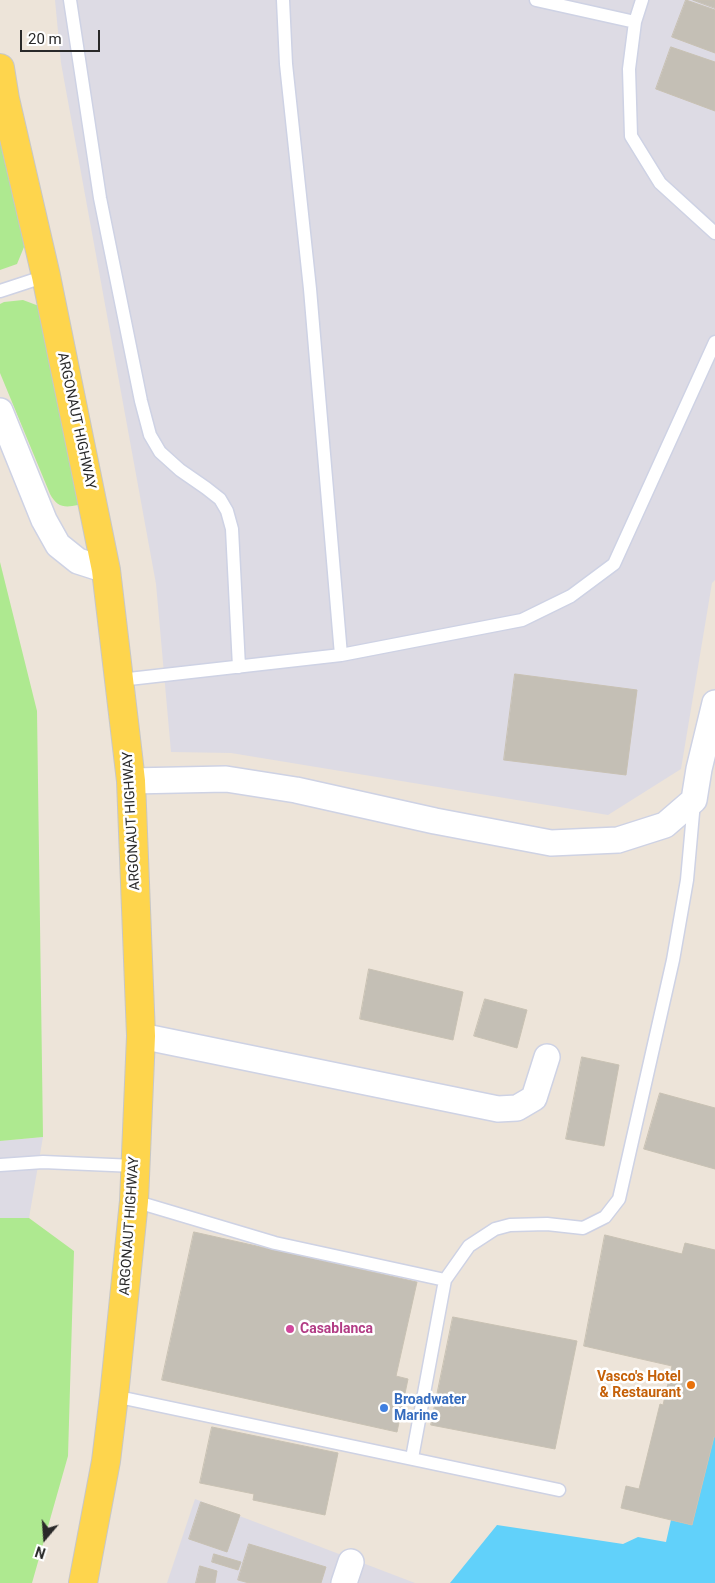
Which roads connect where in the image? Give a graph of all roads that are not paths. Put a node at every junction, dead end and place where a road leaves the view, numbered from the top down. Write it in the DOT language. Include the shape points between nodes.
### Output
graph roads {
  1 [pos="70,0"];
  2 [pos="283,0"];
  3 [pos="536,0"];
  4 [pos="642,0"];
  5 [pos="634,22"];
  6 [pos="0,68"];
  7 [pos="715,232"];
  8 [pos="46,276"];
  9 [pos="0,291"];
  10 [pos="715,342"];
  11 [pos="0,411"];
  12 [pos="106,570"];
  13 [pos="341,654"];
  14 [pos="239,667"];
  15 [pos="120,680"];
  16 [pos="715,702"];
  17 [pos="131,781"];
  18 [pos="694,800"];
  19 [pos="141,1036"];
  20 [pos="548,1056"];
  21 [pos="0,1166"];
  22 [pos="135,1166"];
  23 [pos="134,1201"];
  24 [pos="444,1280"];
  25 [pos="114,1396"];
  26 [pos="412,1458"];
  27 [pos="559,1490"];
  28 [pos="83,1583"];
  1 -- 14 [label="lane" via="100,198 141,401 150,435 160,452 220,500 227,511 232,530"];
  2 -- 13 [label="lane" via="286,64 310,288"];
  3 -- 5 [label="lane"];
  4 -- 5 [label="lane"];
  5 -- 7 [label="lane" via="629,69 630,136 660,183"];
  6 -- 8 [label="main road, ARGONAUT HIGHWAY"];
  8 -- 9 [label="lane"];
  8 -- 12 [label="main road, ARGONAUT HIGHWAY"];
  10 -- 13 [label="lane" via="614,564 571,596 522,620"];
  11 -- 12 [label="street" via="44,520 58,545 78,561"];
  12 -- 15 [label="main road, ARGONAUT HIGHWAY"];
  13 -- 14 [label="lane"];
  14 -- 15 [label="lane"];
  15 -- 17 [label="main road, ARGONAUT HIGHWAY"];
  16 -- 18 [label="street"];
  17 -- 18 [label="street" via="226,779 296,790 551,843 618,840 665,825"];
  17 -- 19 [label="main road, ARGONAUT HIGHWAY"];
  18 -- 24 [label="lane" via="687,880 673,960 619,1199 605,1217 584,1228 546,1224 494,1229 470,1246"];
  19 -- 20 [label="street" via="498,1109 518,1108 534,1098"];
  19 -- 22 [label="main road, ARGONAUT HIGHWAY"];
  21 -- 22 [label="lane" via="43,1162"];
  22 -- 23 [label="main road, ARGONAUT HIGHWAY"];
  23 -- 24 [label="lane" via="274,1243"];
  23 -- 25 [label="main road, ARGONAUT HIGHWAY"];
  24 -- 26 [label="lane"];
  25 -- 26 [label="lane"];
  25 -- 28 [label="main road, ARGONAUT HIGHWAY" via="106,1461"];
  26 -- 27 [label="lane"];
}
